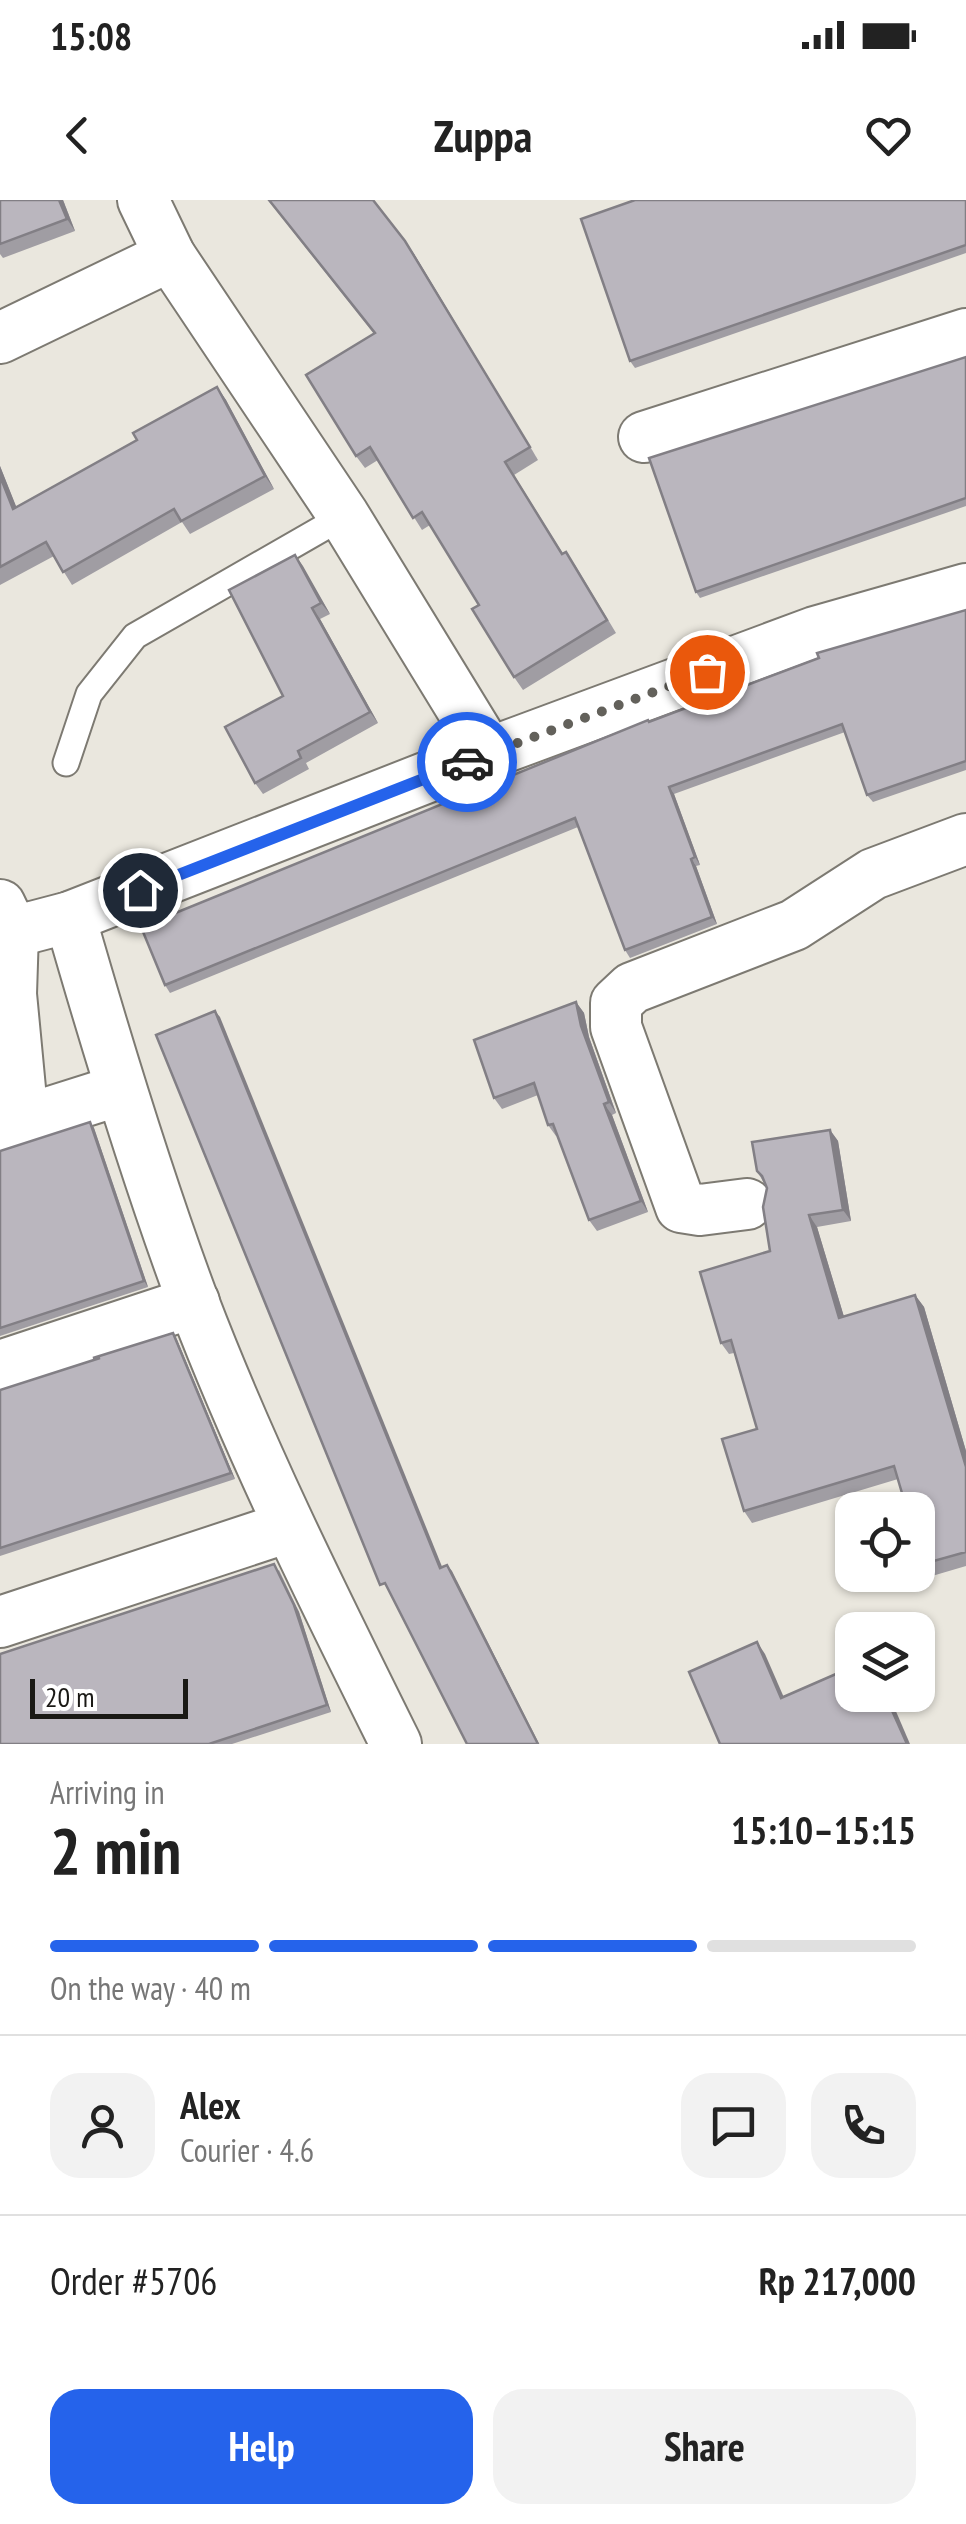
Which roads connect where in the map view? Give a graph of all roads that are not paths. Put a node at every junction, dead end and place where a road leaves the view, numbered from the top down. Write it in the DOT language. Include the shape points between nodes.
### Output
graph roads {
  1 [pos="143,200"];
  2 [pos="170,256"];
  3 [pos="966,334"];
  4 [pos="0,338"];
  5 [pos="644,437"];
  6 [pos="344,516"];
  7 [pos="966,588"];
  8 [pos="489,753"];
  9 [pos="66,763"];
  10 [pos="966,839"];
  11 [pos="70,917"];
  12 [pos="4,924"];
  13 [pos="120,1090"];
  14 [pos="12,1124"];
  15 [pos="747,1204"];
  16 [pos="194,1302"];
  17 [pos="0,1366"];
  18 [pos="288,1527"];
  19 [pos="0,1622"];
  20 [pos="396,1744"];
  1 -- 2 [label="street"];
  2 -- 4 [label="street"];
  2 -- 6 [label="street"];
  3 -- 5 [label="street"];
  6 -- 8 [label="street"];
  6 -- 9 [label="lane" via="135,636 89,694"];
  7 -- 8 [label="street" via="816,632"];
  8 -- 11 [label="street"];
  10 -- 15 [label="street" via="873,874 794,925 632,988 616,1003 616,1027 682,1207"];
  11 -- 12 [label="street"];
  11 -- 13 [label="street"];
  12 -- 14 [label="street" via="12,994"];
  13 -- 14 [label="street"];
  13 -- 16 [label="street"];
  16 -- 17 [label="street"];
  16 -- 18 [label="street"];
  18 -- 19 [label="street"];
  18 -- 20 [label="street"];
}
